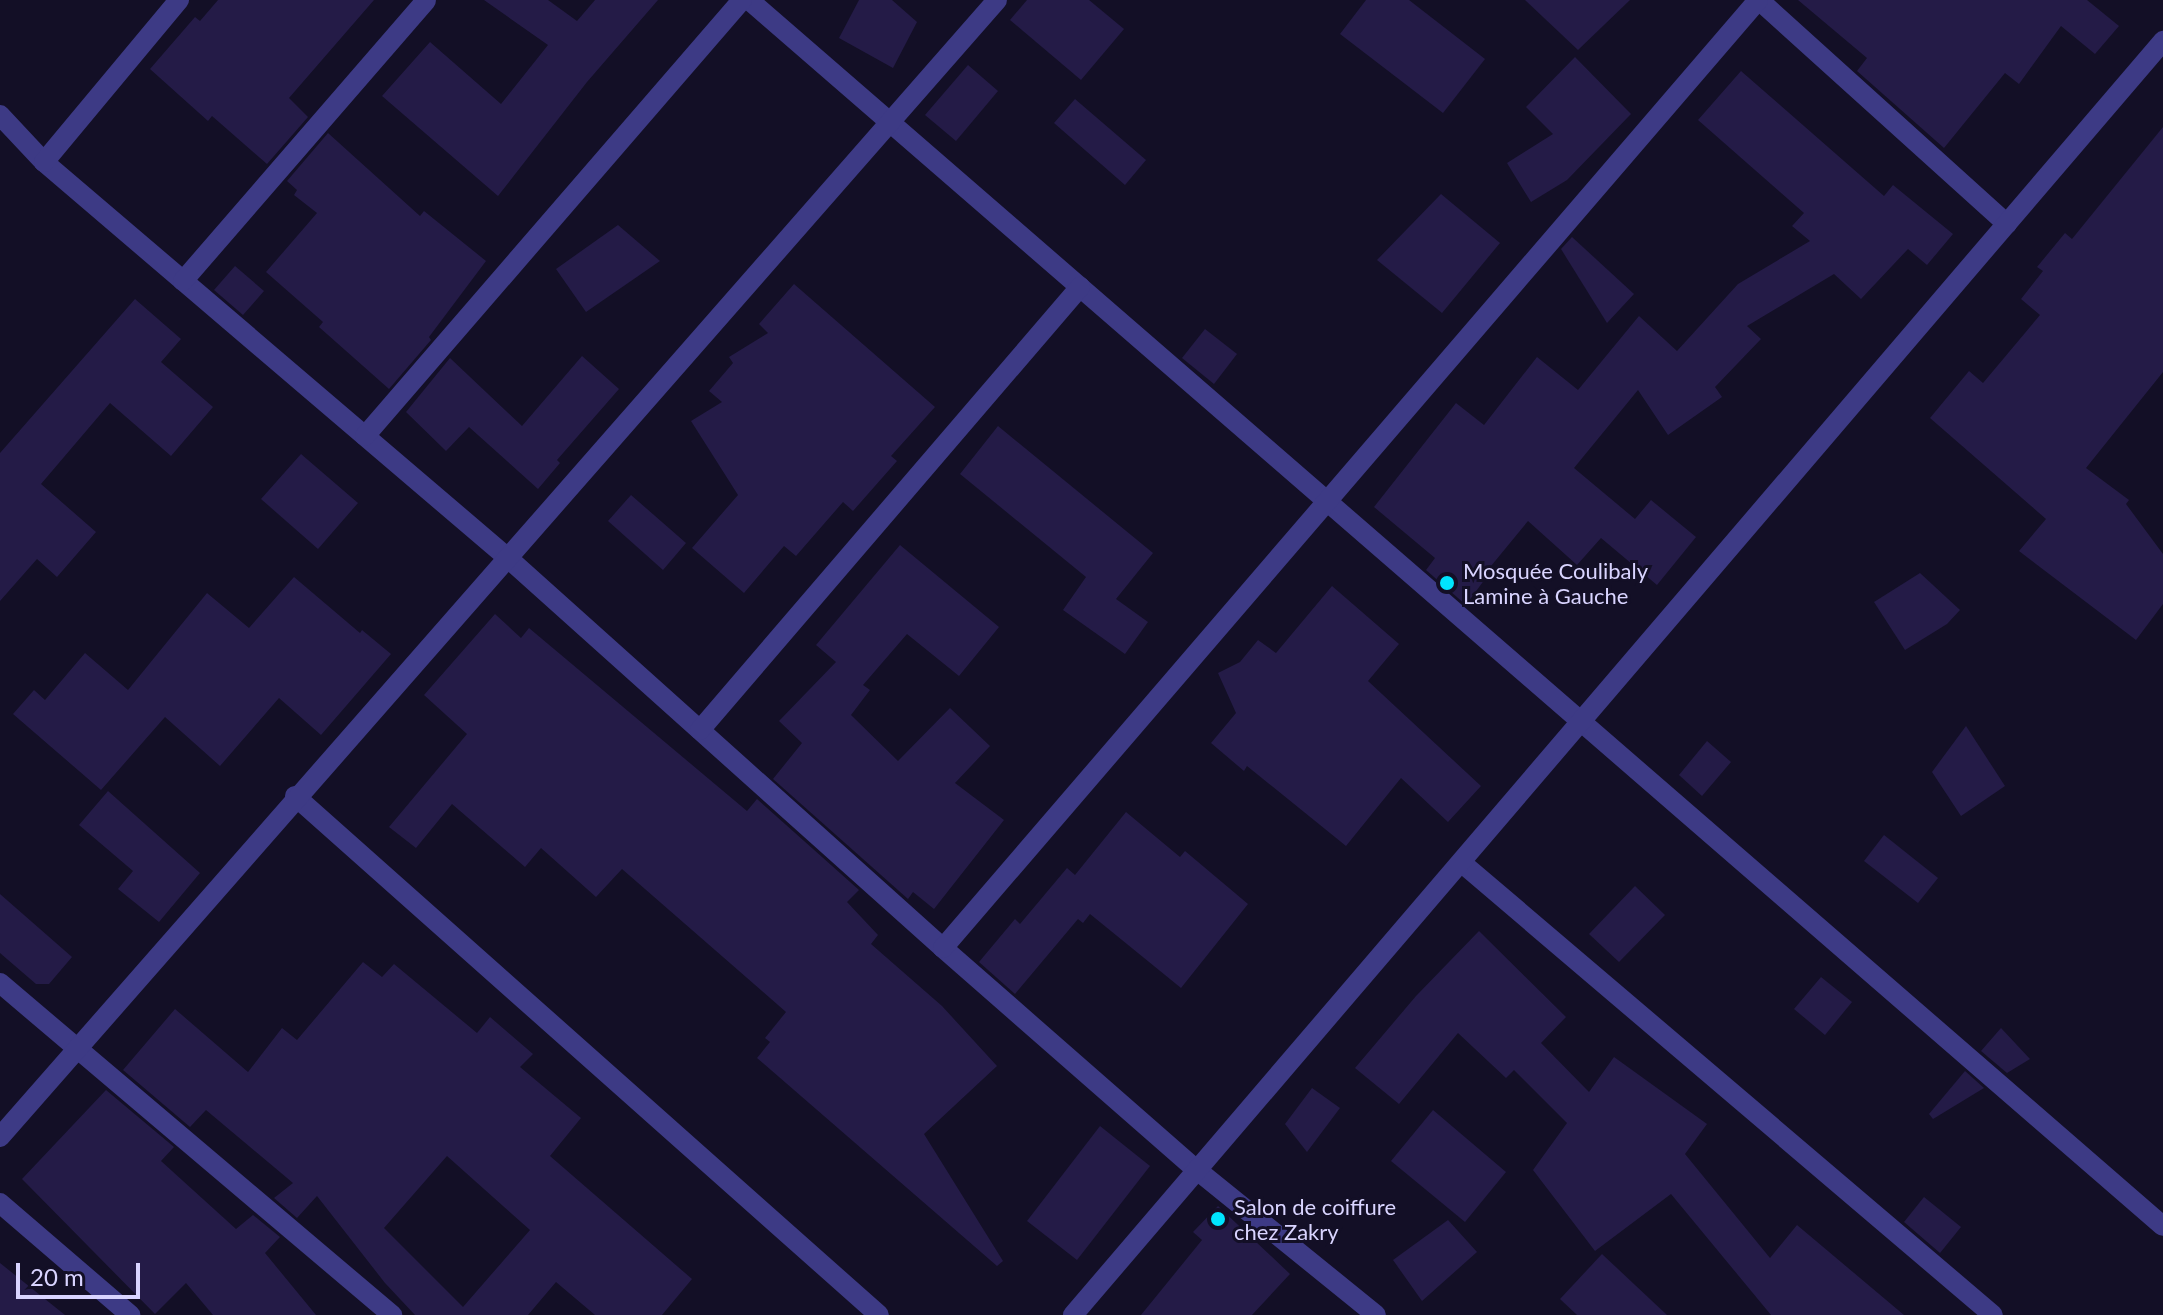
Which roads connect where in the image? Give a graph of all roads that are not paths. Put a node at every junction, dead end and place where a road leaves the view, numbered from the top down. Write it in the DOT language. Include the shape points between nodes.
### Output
graph roads {
  1 [pos="179,0"];
  2 [pos="426,0"];
  3 [pos="742,0"];
  4 [pos="749,0"];
  5 [pos="997,0"];
  6 [pos="1758,0"];
  7 [pos="2163,41"];
  8 [pos="0,115"];
  9 [pos="890,123"];
  10 [pos="44,162"];
  11 [pos="2007,224"];
  12 [pos="183,281"];
  13 [pos="1080,287"];
  14 [pos="365,436"];
  15 [pos="1327,501"];
  16 [pos="509,559"];
  17 [pos="1582,723"];
  18 [pos="700,730"];
  19 [pos="295,796"];
  20 [pos="1462,863"];
  21 [pos="943,948"];
  22 [pos="0,983"];
  23 [pos="78,1047"];
  24 [pos="0,1137"];
  25 [pos="1197,1170"];
  26 [pos="0,1203"];
  27 [pos="2163,1226"];
  28 [pos="130,1315"];
  29 [pos="392,1315"];
  30 [pos="879,1315"];
  31 [pos="1073,1315"];
  32 [pos="1376,1315"];
  33 [pos="1993,1315"];
  1 -- 10 [label="street"];
  2 -- 12 [label="street"];
  3 -- 14 [label="street"];
  4 -- 9 [label="street"];
  5 -- 9 [label="street"];
  6 -- 11 [label="street"];
  6 -- 15 [label="street"];
  7 -- 11 [label="street"];
  8 -- 10 [label="street"];
  9 -- 13 [label="street"];
  9 -- 16 [label="street"];
  10 -- 12 [label="street"];
  11 -- 17 [label="street"];
  12 -- 14 [label="street"];
  13 -- 15 [label="street"];
  13 -- 18 [label="street"];
  14 -- 16 [label="street"];
  15 -- 17 [label="street"];
  15 -- 21 [label="street"];
  16 -- 18 [label="street"];
  16 -- 19 [label="street"];
  17 -- 20 [label="street"];
  17 -- 27 [label="street"];
  18 -- 21 [label="street"];
  19 -- 23 [label="street"];
  19 -- 30 [label="street"];
  20 -- 25 [label="street"];
  20 -- 33 [label="street"];
  21 -- 25 [label="street"];
  22 -- 23 [label="street"];
  23 -- 24 [label="street"];
  23 -- 29 [label="street"];
  25 -- 31 [label="street"];
  25 -- 32 [label="street"];
  26 -- 28 [label="street"];
}
